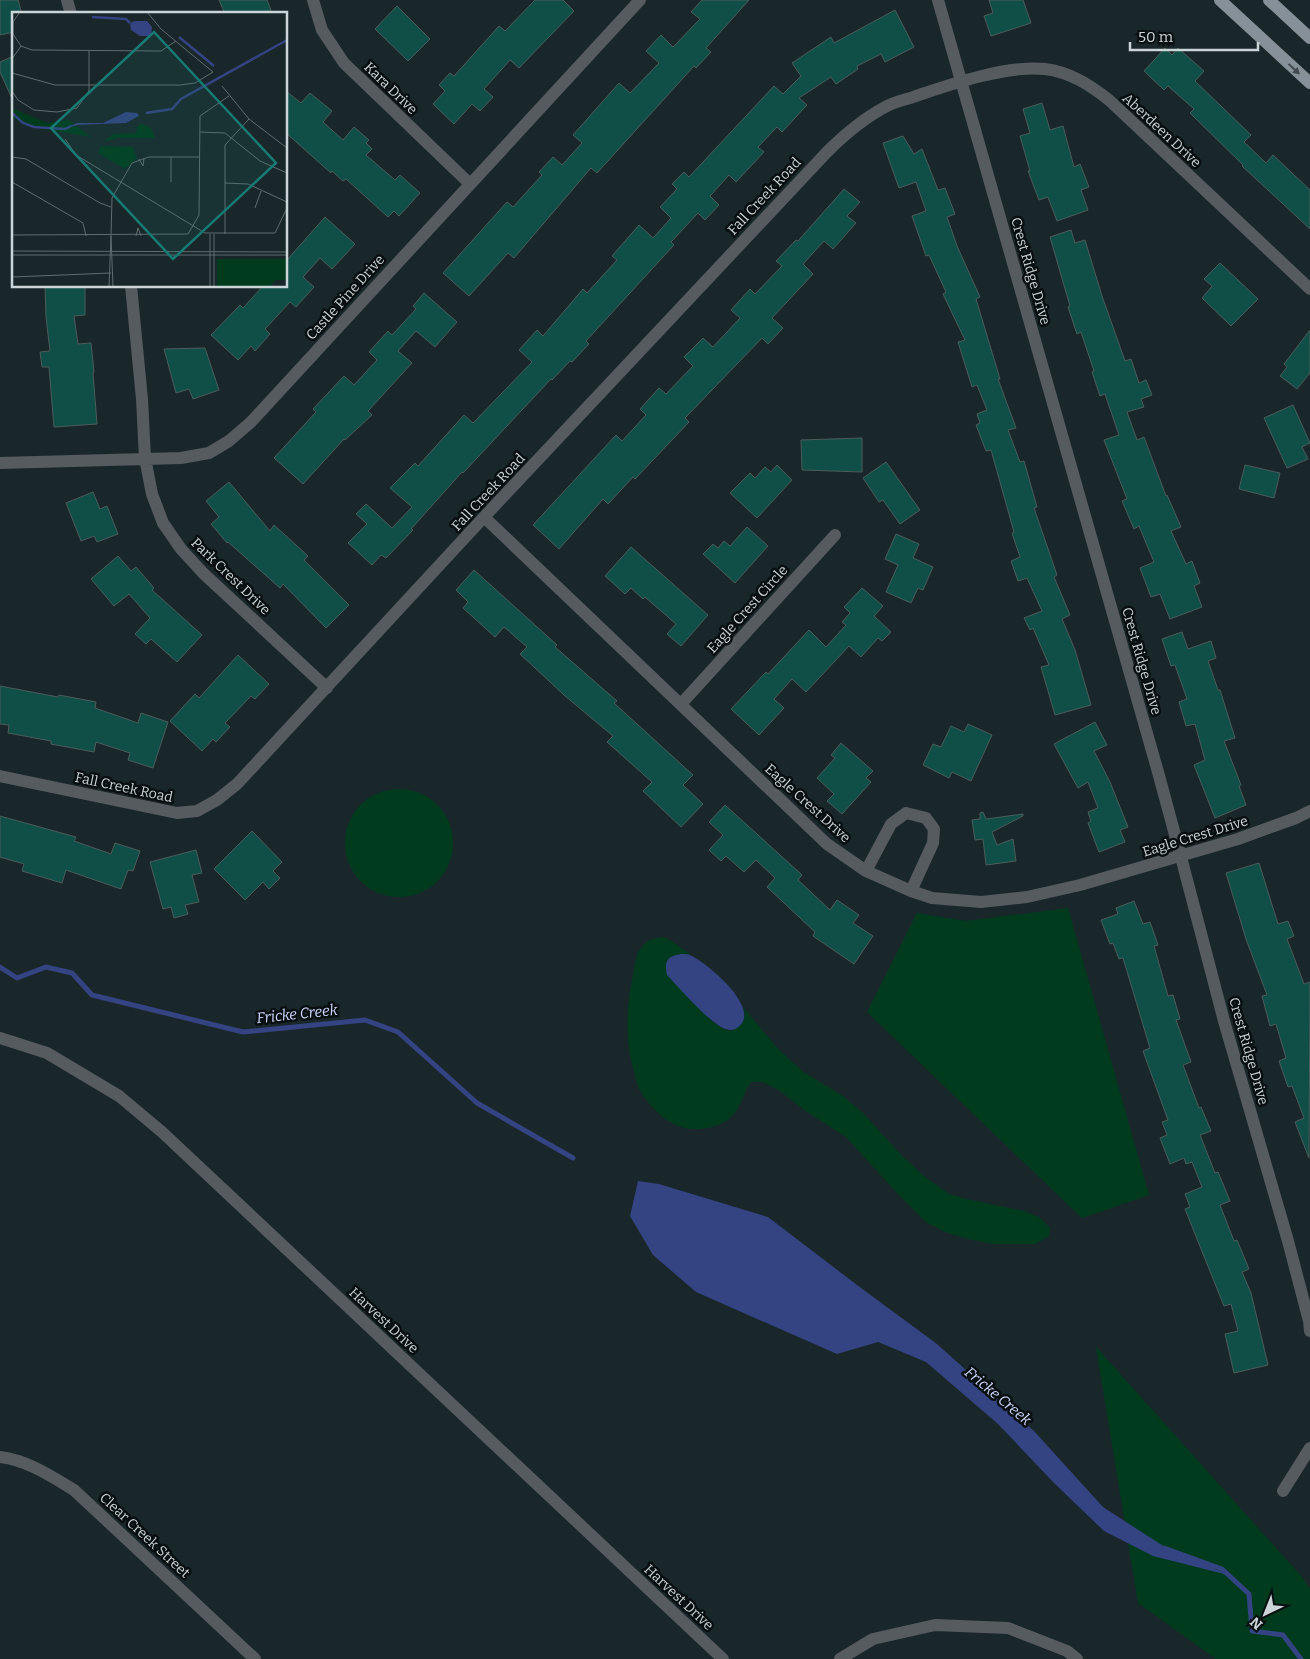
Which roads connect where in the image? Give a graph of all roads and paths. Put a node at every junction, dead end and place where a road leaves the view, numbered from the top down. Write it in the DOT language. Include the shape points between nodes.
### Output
graph roads {
  1 [pos="313,0"];
  2 [pos="640,0"];
  3 [pos="938,0"];
  4 [pos="1220,0"];
  5 [pos="1269,0"];
  6 [pos="1310,38"];
  7 [pos="962,83"];
  8 [pos="1310,83"];
  9 [pos="469,183"];
  10 [pos="131,288"];
  11 [pos="1310,289"];
  12 [pos="145,458"];
  13 [pos="0,462"];
  14 [pos="484,517"];
  15 [pos="835,535"];
  16 [pos="327,688"];
  17 [pos="680,704"];
  18 [pos="0,776"];
  19 [pos="1310,811"];
  20 [pos="1181,857"];
  21 [pos="866,871"];
  22 [pos="911,891"];
  23 [pos="0,1038"];
  24 [pos="1310,1331"];
  25 [pos="1310,1448"];
  26 [pos="0,1457"];
  27 [pos="1283,1491"];
  28 [pos="255,1659"];
  29 [pos="722,1659"];
  30 [pos="840,1659"];
  31 [pos="1077,1659"];
  1 -- 9 [label="street, Kara Drive" via="322,30 344,62"];
  2 -- 9 [label="street, Castle Pine Drive"];
  3 -- 7 [label="street, Crest Ridge Drive"];
  4 -- 8 [label="main road, one-way"];
  5 -- 6 [label="main road"];
  7 -- 11 [label="street, Aberdeen Drive" via="1024,68 1054,71 1089,85 1109,100"];
  7 -- 14 [label="street, Fall Creek Road" via="888,106 853,128"];
  7 -- 20 [label="street, Crest Ridge Drive"];
  9 -- 12 [label="street, Castle Pine Drive" via="251,422 229,441 210,452 181,458"];
  10 -- 12 [label="street, Park Crest Drive"];
  12 -- 13 [label="street, Castle Pine Drive"];
  12 -- 16 [label="street, Park Crest Drive" via="152,494 163,523 180,549"];
  14 -- 16 [label="street, Fall Creek Road"];
  14 -- 17 [label="street, Eagle Crest Drive"];
  15 -- 17 [label="street, Eagle Crest Circle"];
  16 -- 18 [label="street, Fall Creek Road" via="237,784 218,800 197,811 154,810"];
  17 -- 21 [label="street, Eagle Crest Drive" via="827,844"];
  19 -- 20 [label="street, Eagle Crest Drive" via="1238,840"];
  20 -- 22 [label="street, Eagle Crest Drive" via="1080,886 1027,897 980,902 932,898"];
  20 -- 24 [label="street, Crest Ridge Drive"];
  21 -- 22 [label="street, Eagle Crest Drive"];
  21 -- 22 [label="street" via="892,824 906,813 926,818 934,829 933,843"];
  23 -- 29 [label="street, Harvest Drive" via="47,1053 119,1096 162,1132"];
  25 -- 27 [label="street"];
  26 -- 28 [label="street, Clear Creek Street" via="44,1471 74,1490"];
  30 -- 31 [label="street" via="873,1639 935,1625 1008,1628 1067,1651"];
}
